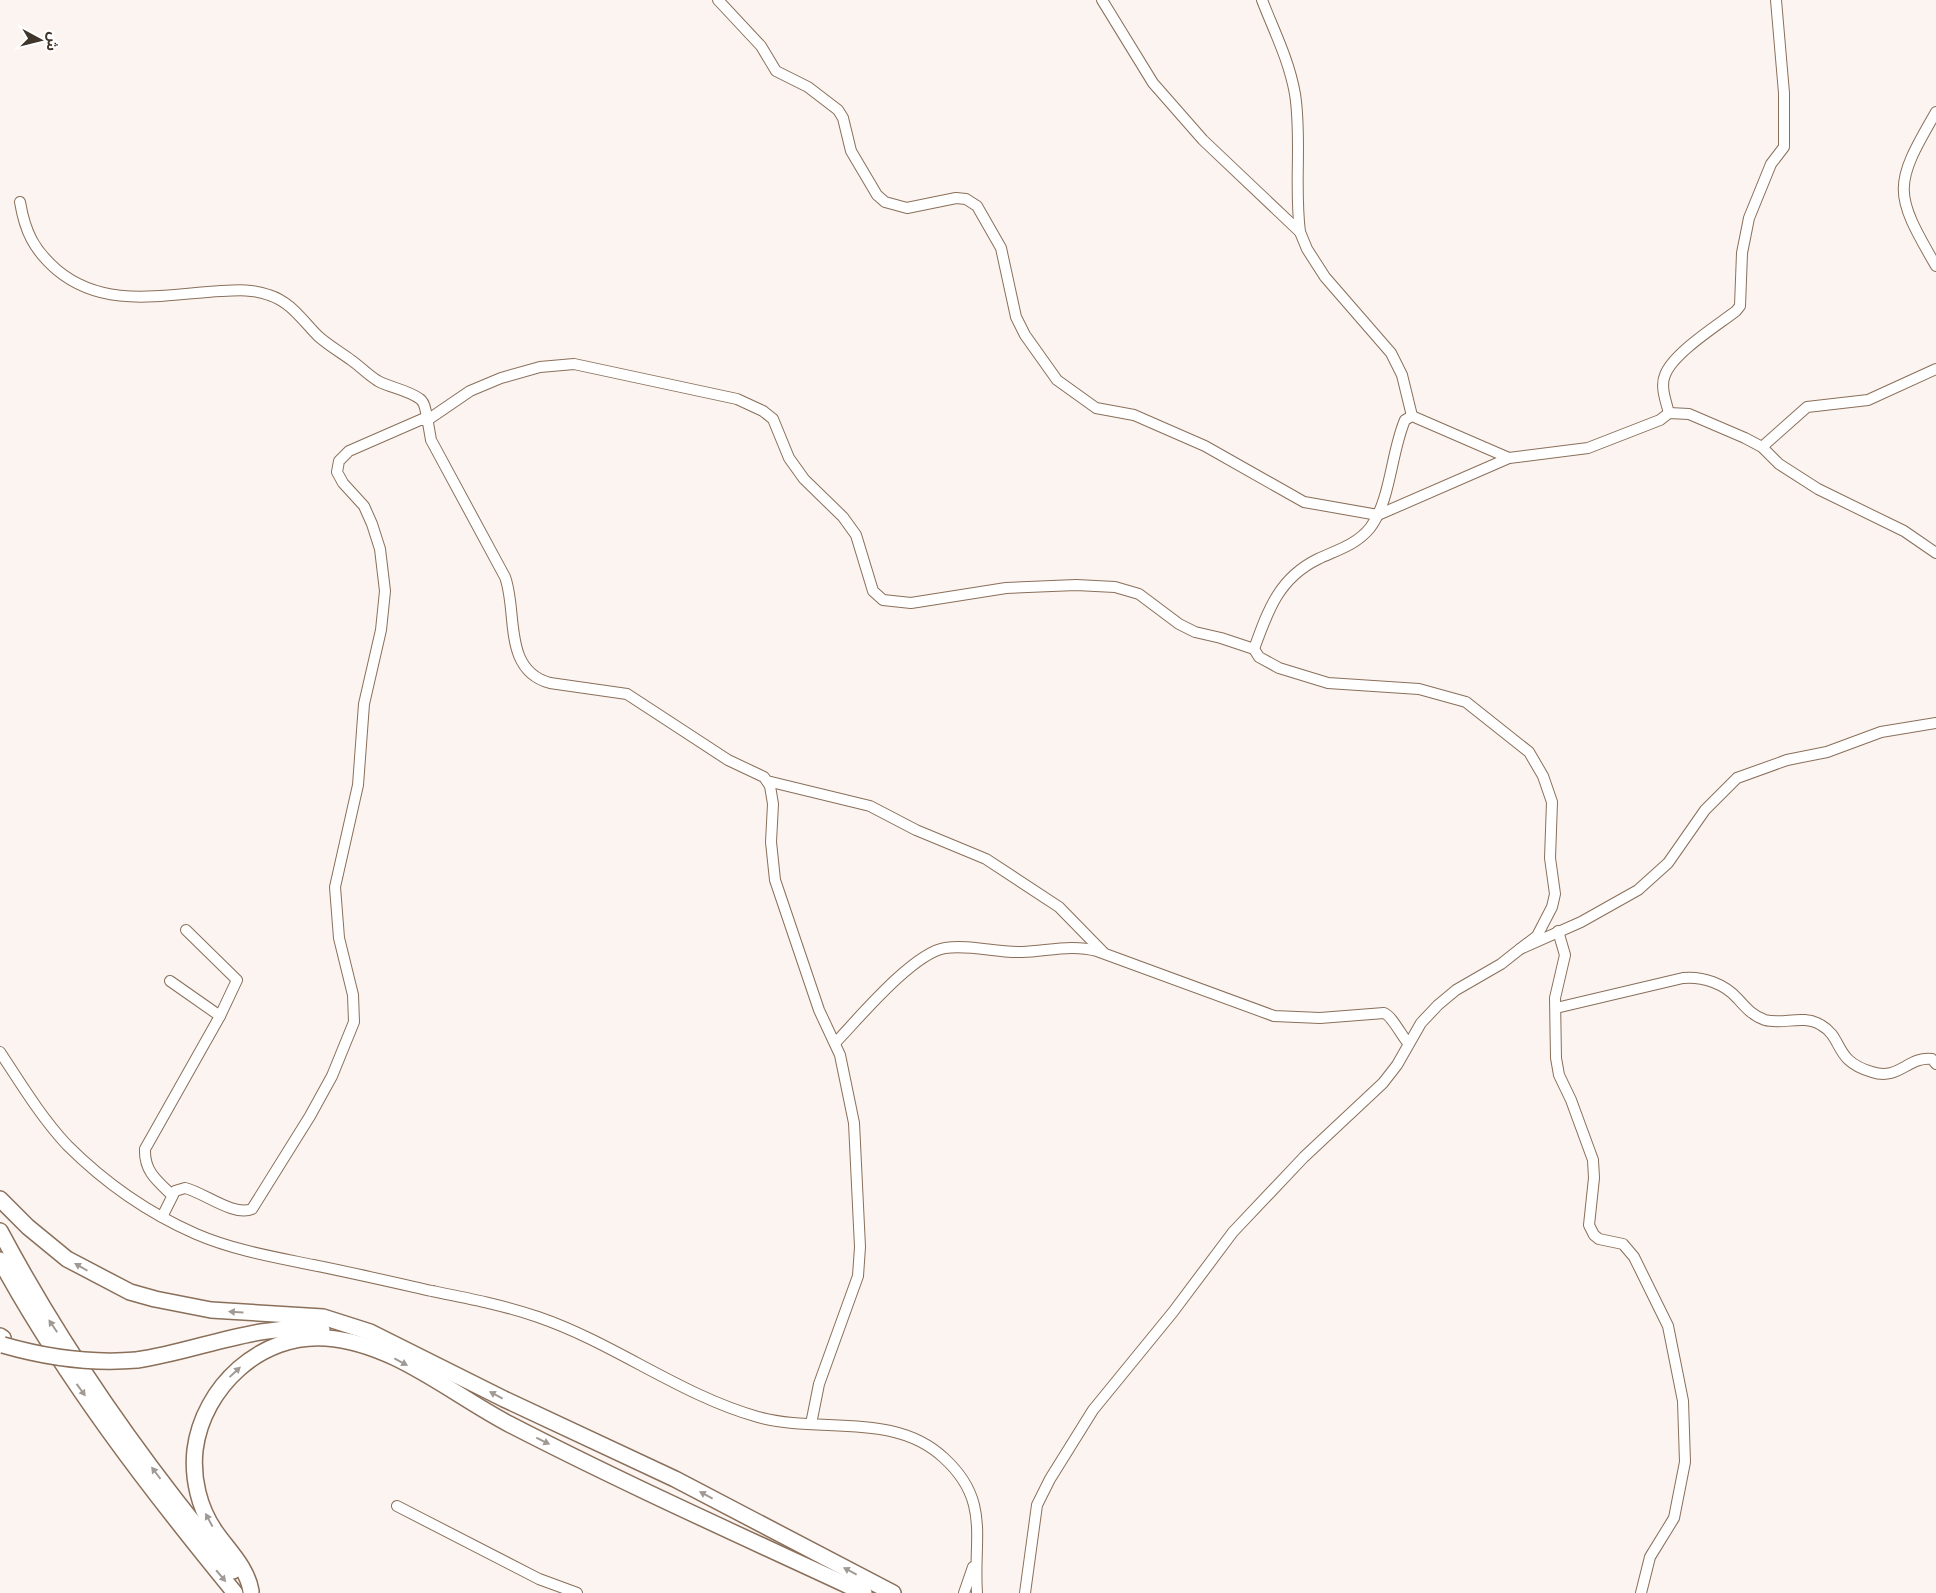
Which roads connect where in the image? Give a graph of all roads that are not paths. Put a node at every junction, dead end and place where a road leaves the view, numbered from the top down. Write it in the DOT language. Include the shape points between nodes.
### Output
graph roads {
  1 [pos="718,0"];
  2 [pos="1102,0"];
  3 [pos="1262,0"];
  4 [pos="1776,0"];
  5 [pos="1936,112"];
  6 [pos="20,202"];
  7 [pos="1300,232"];
  8 [pos="1936,266"];
  9 [pos="1936,369"];
  10 [pos="1669,413"];
  11 [pos="1412,416"];
  12 [pos="427,417"];
  13 [pos="1762,447"];
  14 [pos="1509,458"];
  15 [pos="1378,516"];
  16 [pos="1936,553"];
  17 [pos="1254,649"];
  18 [pos="1936,723"];
  19 [pos="767,780"];
  20 [pos="186,930"];
  21 [pos="1558,931"];
  22 [pos="1520,950"];
  23 [pos="1105,954"];
  24 [pos="170,981"];
  25 [pos="1556,1008"];
  26 [pos="220,1016"];
  27 [pos="836,1042"];
  28 [pos="1408,1042"];
  29 [pos="0,1052"];
  30 [pos="1936,1064"];
  31 [pos="172,1195"];
  32 [pos="0,1199"];
  33 [pos="162,1217"];
  34 [pos="0,1231"];
  35 [pos="0,1260"];
  36 [pos="353,1325"];
  37 [pos="1,1341"];
  38 [pos="374,1347"];
  39 [pos="137,1357"];
  40 [pos="812,1424"];
  41 [pos="397,1506"];
  42 [pos="976,1556"];
  43 [pos="246,1592"];
  44 [pos="577,1593"];
  45 [pos="864,1593"];
  46 [pos="893,1593"];
  47 [pos="964,1593"];
  48 [pos="977,1593"];
  49 [pos="1024,1593"];
  50 [pos="1640,1593"];
  1 -- 15 [label="street" via="722,8 761,46 776,71 808,87 838,110 851,151 876,195 885,202 907,208 956,198 966,199 977,206 1001,248 1016,317 1049,370 1068,390 1096,408 1134,415 1204,446 1304,502"];
  2 -- 7 [label="street" via="1153,83 1210,146"];
  3 -- 7 [label="street" via="1286,58 1294,92"];
  4 -- 10 [label="street" via="1784,93 1784,147 1771,164 1749,218 1742,253 1740,306 1696,340 1665,374"];
  5 -- 8 [label="street" via="1910,160 1902,184 1903,197 1914,226"];
  6 -- 12 [label="street" via="24,225 33,245 76,284 98,293 136,297 250,290 271,295 288,304 318,336 363,372 419,398"];
  7 -- 11 [label="street" via="1325,277 1390,353 1402,375"];
  9 -- 13 [label="street" via="1868,400 1807,408"];
  10 -- 13 [label="street" via="1689,414"];
  10 -- 14 [label="street" via="1660,420 1588,448"];
  11 -- 14 [label="street"];
  11 -- 15 [label="street" via="1402,427"];
  12 -- 17 [label="street" via="434,417 470,391 501,378 540,367 574,364 737,399 773,419 789,458 804,479 856,535 873,591 883,600 911,603 1006,588 1076,584 1115,587 1139,594 1195,632"];
  12 -- 19 [label="street" via="430,440 505,577 510,593 513,637 526,670 550,683 627,694 710,749"];
  12 -- 31 [label="street" via="349,451 338,467 339,477 364,506 372,524 380,549 385,591 381,630 364,704 358,785 335,887 338,938 353,996 353,1028 310,1116 252,1209 231,1208 185,1188"];
  13 -- 16 [label="street" via="1779,464 1818,489 1904,531"];
  14 -- 15 [label="street"];
  15 -- 17 [label="street" via="1351,545 1316,560 1284,584 1271,606"];
  17 -- 22 [label="street" via="1259,657 1279,668 1328,683 1419,689 1466,702 1529,752 1543,776 1552,802 1550,858 1555,894 1537,936"];
  18 -- 21 [label="street" via="1881,732 1827,752 1787,760 1737,778 1705,810 1677,851 1654,876 1624,899"];
  19 -- 23 [label="street" via="870,806 916,830 986,858 1059,907"];
  19 -- 27 [label="street" via="773,804 771,842 775,880 819,1010"];
  20 -- 26 [label="street" via="237,980"];
  21 -- 22 [label="street"];
  21 -- 25 [label="street" via="1565,955 1556,990"];
  22 -- 28 [label="street" via="1456,990 1438,1005"];
  23 -- 27 [label="street" via="1083,947 1020,952 958,948 936,951 926,955 898,979"];
  23 -- 28 [label="street" via="1274,1016 1320,1018 1384,1014 1390,1017"];
  24 -- 26 [label="street"];
  25 -- 30 [label="street" via="1698,977 1726,988 1745,1008 1765,1020 1809,1020 1822,1025 1845,1058 1858,1068 1887,1075 1926,1058"];
  25 -- 50 [label="street" via="1559,1075 1586,1138 1594,1167 1589,1224 1599,1239 1623,1244 1634,1257 1668,1326 1683,1402 1686,1448 1679,1496 1670,1527 1650,1557"];
  26 -- 31 [label="street" via="145,1149 144,1161 150,1173"];
  27 -- 40 [label="street" via="854,1123 860,1260 854,1288 819,1384"];
  28 -- 49 [label="street" via="1397,1065 1382,1083 1304,1157 1233,1232 1093,1410 1039,1498"];
  29 -- 33 [label="street" via="46,1120 66,1143 110,1183"];
  31 -- 33 [label="street"];
  36 -- 32 [label="highway, one-way" via="323,1317 211,1310 130,1292 67,1259"];
  33 -- 40 [label="street" via="198,1235 236,1248 536,1316 737,1410 770,1420"];
  43 -- 34 [label="highway, one-way" via="130,1438 48,1319"];
  35 -- 43 [label="highway, one-way" via="50,1347 144,1476"];
  36 -- 39 [label="highway" via="266,1322"];
  46 -- 36 [label="highway, one-way" via="676,1479 504,1399 390,1339"];
  37 -- 39 [label="highway, bridge" via="36,1355 68,1360 99,1362"];
  38 -- 39 [label="highway" via="329,1331 276,1329"];
  43 -- 38 [label="highway, one-way" via="246,1574 214,1530 200,1504 194,1472 198,1432 213,1398 249,1360 291,1341 329,1338"];
  38 -- 45 [label="highway, one-way" via="508,1423"];
  40 -- 42 [label="street" via="898,1432 919,1440 942,1455 958,1472 971,1494 978,1523"];
  41 -- 44 [label="street" via="539,1579"];
  42 -- 47 [label="street"];
  42 -- 48 [label="street"];
}
